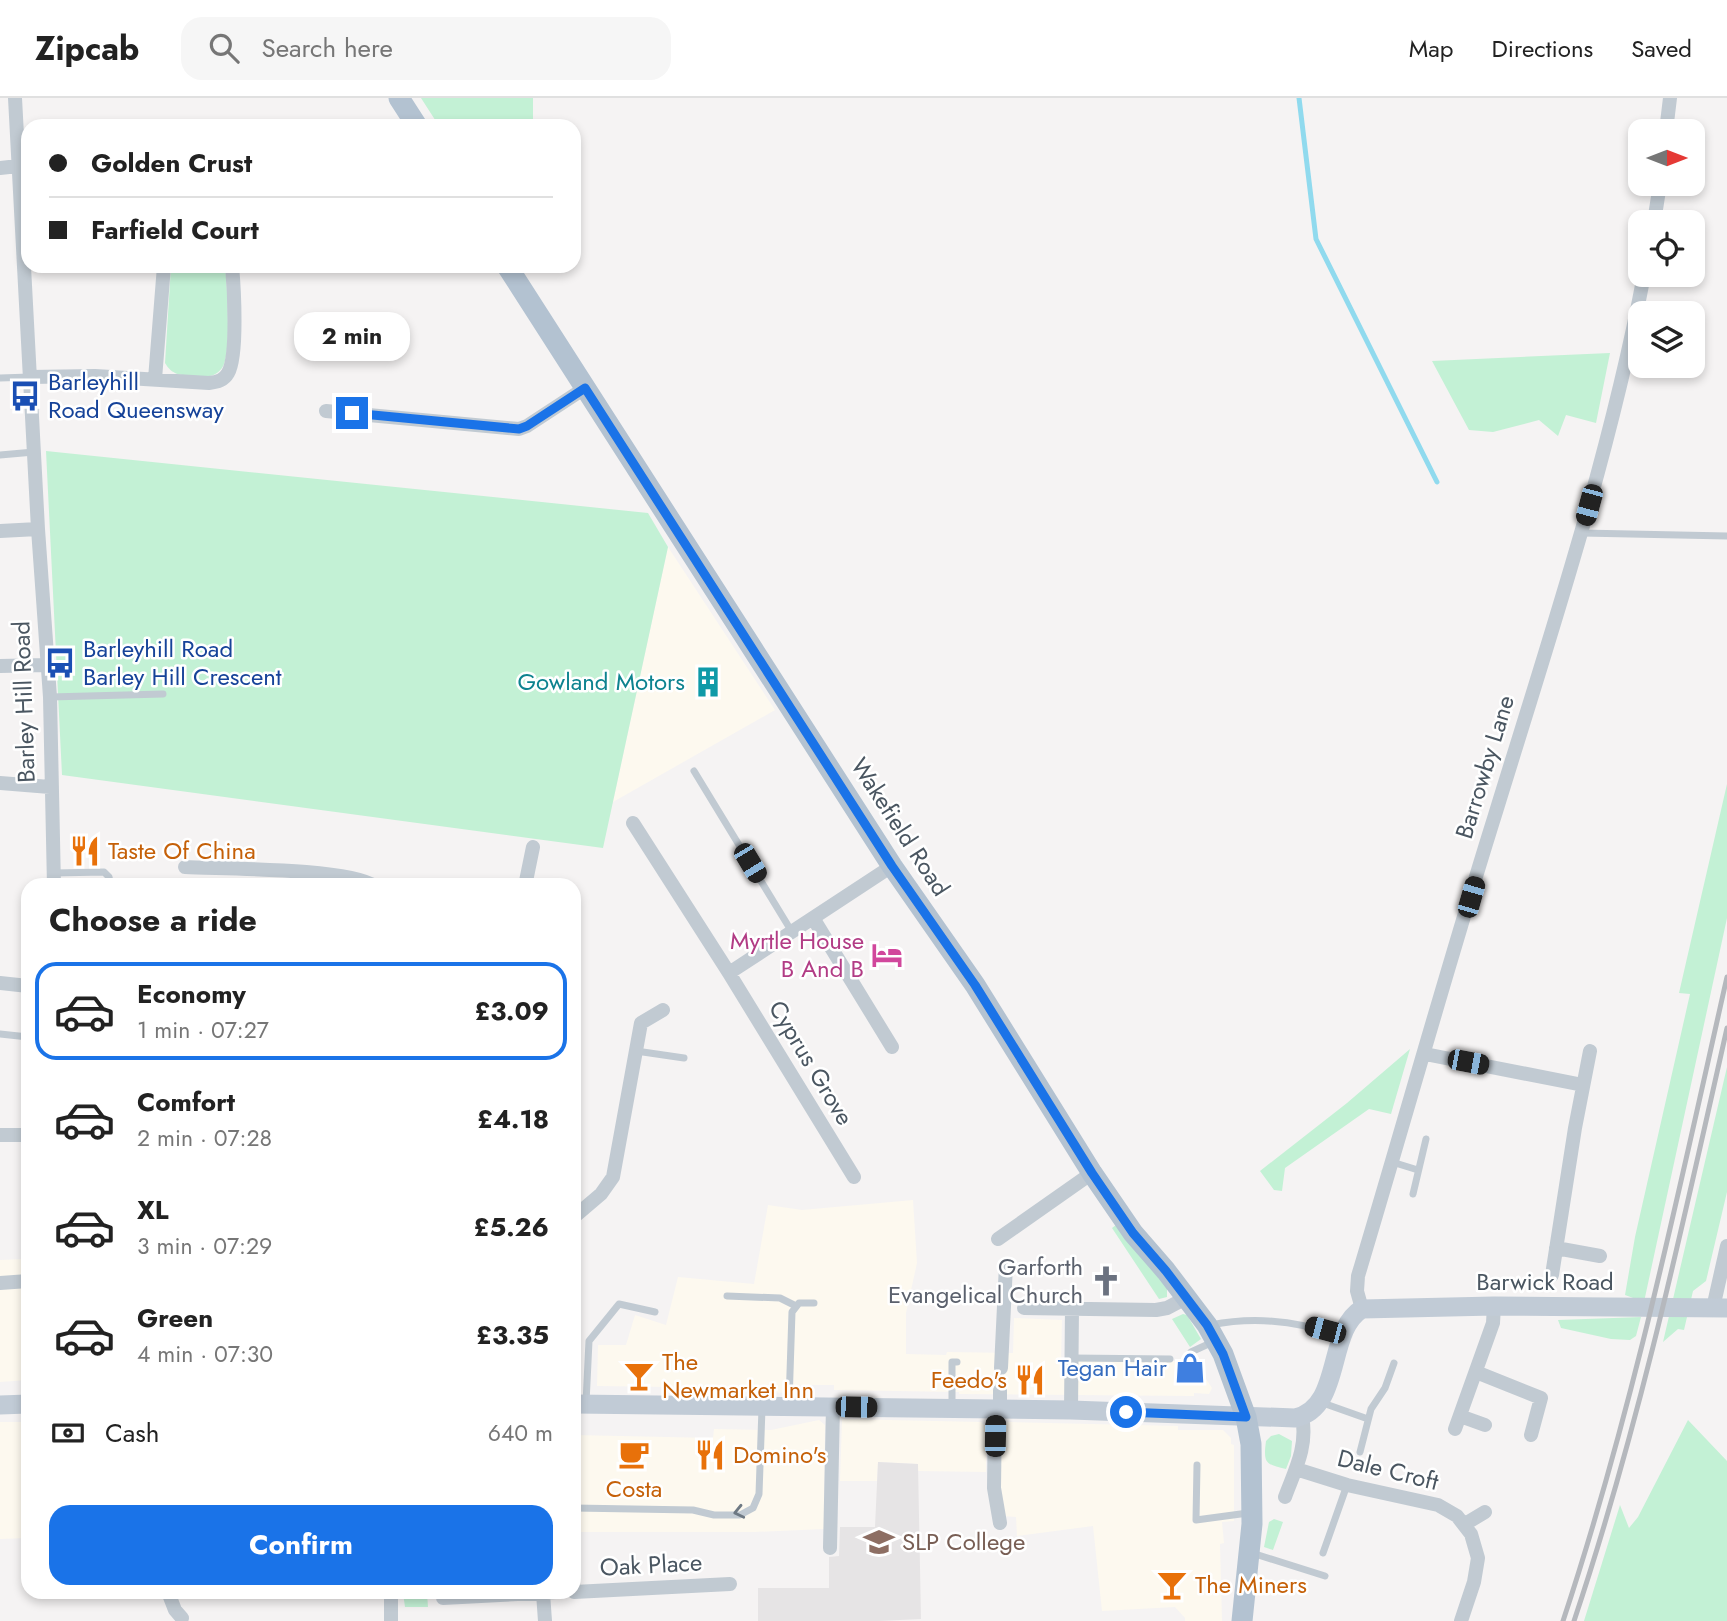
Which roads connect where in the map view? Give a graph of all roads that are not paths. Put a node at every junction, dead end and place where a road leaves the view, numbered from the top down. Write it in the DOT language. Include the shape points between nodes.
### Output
graph roads {
  1 [pos="15,98"];
  2 [pos="399,98"];
  3 [pos="1670,98"];
  4 [pos="412,119"];
  5 [pos="1667,119"];
  6 [pos="19,166"];
  7 [pos="0,168"];
  8 [pos="21,204"];
  9 [pos="25,273"];
  10 [pos="163,273"];
  11 [pos="232,273"];
  12 [pos="511,273"];
  13 [pos="1642,287"];
  14 [pos="30,377"];
  15 [pos="0,378"];
  16 [pos="155,379"];
  17 [pos="585,388"];
  18 [pos="326,411"];
  19 [pos="34,452"];
  20 [pos="0,454"];
  21 [pos="38,529"];
  22 [pos="0,531"];
  23 [pos="1582,533"];
  24 [pos="1727,536"];
  25 [pos="46,665"];
  26 [pos="0,666"];
  27 [pos="163,694"];
  28 [pos="50,697"];
  29 [pos="694,771"];
  30 [pos="0,783"];
  31 [pos="50,787"];
  32 [pos="633,824"];
  33 [pos="533,847"];
  34 [pos="892,866"];
  35 [pos="185,867"];
  36 [pos="54,878"];
  37 [pos="61,878"];
  38 [pos="109,878"];
  39 [pos="254,878"];
  40 [pos="350,878"];
  41 [pos="527,878"];
  42 [pos="813,918"];
  43 [pos="792,932"];
  44 [pos="729,973"];
  45 [pos="0,983"];
  46 [pos="21,985"];
  47 [pos="663,1010"];
  48 [pos="0,1034"];
  49 [pos="21,1036"];
  50 [pos="892,1047"];
  51 [pos="636,1051"];
  52 [pos="1590,1051"];
  53 [pos="1424,1054"];
  54 [pos="684,1058"];
  55 [pos="1583,1085"];
  56 [pos="0,1135"];
  57 [pos="21,1135"];
  58 [pos="1426,1139"];
  59 [pos="1392,1162"];
  60 [pos="1419,1170"];
  61 [pos="1092,1173"];
  62 [pos="854,1177"];
  63 [pos="1413,1194"];
  64 [pos="581,1211"];
  65 [pos="998,1239"];
  66 [pos="1727,1246"];
  67 [pos="1556,1248"];
  68 [pos="1600,1256"];
  69 [pos="1006,1265"];
  70 [pos="1552,1275"];
  71 [pos="21,1282"];
  72 [pos="0,1283"];
  73 [pos="727,1296"];
  74 [pos="1186,1298"];
  75 [pos="814,1303"];
  76 [pos="796,1306"];
  77 [pos="1494,1306"];
  78 [pos="1024,1308"];
  79 [pos="1072,1308"];
  80 [pos="1720,1308"];
  81 [pos="1362,1309"];
  82 [pos="655,1312"];
  83 [pos="1211,1333"];
  84 [pos="1343,1337"];
  85 [pos="1191,1352"];
  86 [pos="1072,1358"];
  87 [pos="1170,1359"];
  88 [pos="957,1362"];
  89 [pos="1394,1363"];
  90 [pos="1001,1368"];
  91 [pos="1476,1372"];
  92 [pos="581,1397"];
  93 [pos="1320,1402"];
  94 [pos="998,1403"];
  95 [pos="21,1404"];
  96 [pos="581,1404"];
  97 [pos="0,1405"];
  98 [pos="789,1406"];
  99 [pos="833,1406"];
  100 [pos="762,1407"];
  101 [pos="952,1409"];
  102 [pos="1071,1410"];
  103 [pos="1246,1417"];
  104 [pos="1302,1417"];
  105 [pos="1367,1419"];
  106 [pos="1485,1425"];
  107 [pos="1531,1435"];
  108 [pos="1360,1452"];
  109 [pos="1197,1465"];
  110 [pos="1296,1469"];
  111 [pos="1347,1485"];
  112 [pos="1285,1497"];
  113 [pos="581,1508"];
  114 [pos="1485,1512"];
  115 [pos="1252,1513"];
  116 [pos="1000,1523"];
  117 [pos="1465,1524"];
  118 [pos="831,1548"];
  119 [pos="1250,1553"];
  120 [pos="1323,1553"];
  121 [pos="1325,1576"];
  122 [pos="730,1584"];
  123 [pos="581,1592"];
  124 [pos="171,1599"];
  125 [pos="391,1599"];
  126 [pos="543,1599"];
  127 [pos="182,1618"];
  128 [pos="391,1621"];
  129 [pos="545,1621"];
  130 [pos="1242,1621"];
  131 [pos="1461,1621"];
  1 -- 6 [label="street, Barley Hill Road"];
  2 -- 4 [label="main road"];
  3 -- 5 [label="street"];
  6 -- 7 [label="street"];
  6 -- 8 [label="street, Barley Hill Road"];
  9 -- 14 [label="street, Barley Hill Road"];
  10 -- 16 [label="street"];
  11 -- 16 [label="street" via="234,327 226,376 209,383"];
  12 -- 17 [label="main road, Wakefield Road"];
  13 -- 23 [label="street, Barrowby Lane"];
  14 -- 15 [label="lane"];
  14 -- 16 [label="street"];
  14 -- 19 [label="street, Barley Hill Road"];
  17 -- 18 [label="street" via="519,429"];
  17 -- 34 [label="main road, Wakefield Road"];
  19 -- 20 [label="lane"];
  19 -- 21 [label="street, Barley Hill Road"];
  21 -- 22 [label="street"];
  21 -- 25 [label="street, Barley Hill Road"];
  23 -- 24 [label="lane"];
  23 -- 53 [label="street, Barrowby Lane"];
  25 -- 26 [label="street"];
  25 -- 28 [label="street, Barley Hill Road"];
  27 -- 28 [label="lane"];
  28 -- 31 [label="street, Barley Hill Road"];
  29 -- 43 [label="lane"];
  30 -- 31 [label="street"];
  31 -- 36 [label="street, Barley Hill Road"];
  32 -- 44 [label="street, Cyprus Grove"];
  33 -- 41 [label="street"];
  34 -- 42 [label="street"];
  34 -- 61 [label="main road, Wakefield Road" via="975,985"];
  35 -- 39 [label="street"];
  37 -- 38 [label="lane" via="104,872"];
  39 -- 40 [label="street"];
  42 -- 43 [label="street"];
  42 -- 50 [label="street"];
  43 -- 44 [label="street"];
  44 -- 62 [label="street, Cyprus Grove"];
  45 -- 46 [label="street"];
  47 -- 51 [label="street" via="641,1023"];
  48 -- 49 [label="lane"];
  51 -- 54 [label="lane"];
  51 -- 64 [label="street" via="613,1177"];
  52 -- 55 [label="street"];
  53 -- 55 [label="street"];
  53 -- 59 [label="street, Barrowby Lane"];
  55 -- 67 [label="street"];
  56 -- 57 [label="street"];
  58 -- 60 [label="lane"];
  59 -- 60 [label="lane"];
  59 -- 81 [label="street, Barrowby Lane" via="1358,1276"];
  60 -- 63 [label="lane"];
  61 -- 65 [label="street"];
  61 -- 74 [label="main road, Wakefield Road"];
  66 -- 80 [label="street"];
  67 -- 68 [label="street"];
  67 -- 70 [label="street"];
  69 -- 90 [label="street"];
  71 -- 72 [label="street"];
  73 -- 76 [label="lane" via="780,1298"];
  74 -- 79 [label="street" via="1156,1310"];
  74 -- 83 [label="main road, Wakefield Road"];
  75 -- 76 [label="lane"];
  76 -- 98 [label="lane" via="791,1316"];
  77 -- 80 [label="main road, Barwick Road"];
  77 -- 81 [label="main road, Barwick Road"];
  77 -- 91 [label="street"];
  78 -- 79 [label="street"];
  79 -- 86 [label="street"];
  81 -- 84 [label="main road" via="1350,1319"];
  82 -- 92 [label="lane" via="619,1304 589,1341"];
  83 -- 84 [label="lane" via="1229,1321 1268,1320 1306,1325"];
  83 -- 85 [label="lane"];
  83 -- 103 [label="main road, Wakefield Road"];
  84 -- 93 [label="main road"];
  86 -- 87 [label="lane"];
  86 -- 102 [label="street"];
  88 -- 101 [label="lane" via="952,1362"];
  89 -- 105 [label="lane"];
  91 -- 106 [label="street" via="1457,1422"];
  91 -- 107 [label="street" via="1541,1398"];
  93 -- 104 [label="main road"];
  93 -- 105 [label="lane"];
  94 -- 101 [label="main road"];
  94 -- 102 [label="main road"];
  94 -- 116 [label="street" via="994,1488"];
  95 -- 97 [label="main road"];
  96 -- 100 [label="main road"];
  98 -- 99 [label="main road"];
  98 -- 100 [label="main road"];
  99 -- 101 [label="main road"];
  99 -- 118 [label="street"];
  100 -- 113 [label="lane, one-way" via="759,1494 747,1512 714,1515 693,1510"];
  102 -- 103 [label="main road"];
  103 -- 104 [label="main road"];
  103 -- 115 [label="main road, Wakefield Road"];
  104 -- 110 [label="street" via="1304,1441"];
  105 -- 108 [label="lane"];
  109 -- 115 [label="lane" via="1196,1520"];
  110 -- 111 [label="street, Dale Croft"];
  110 -- 112 [label="street"];
  111 -- 117 [label="street, Dale Croft" via="1438,1505"];
  111 -- 120 [label="lane"];
  114 -- 117 [label="street"];
  115 -- 119 [label="main road, Wakefield Road"];
  117 -- 131 [label="street" via="1478,1558"];
  119 -- 121 [label="lane"];
  119 -- 130 [label="main road, Wakefield Road"];
  122 -- 123 [label="street, Oak Place"];
  124 -- 127 [label="street"];
  125 -- 128 [label="street"];
  126 -- 129 [label="street"];
}
